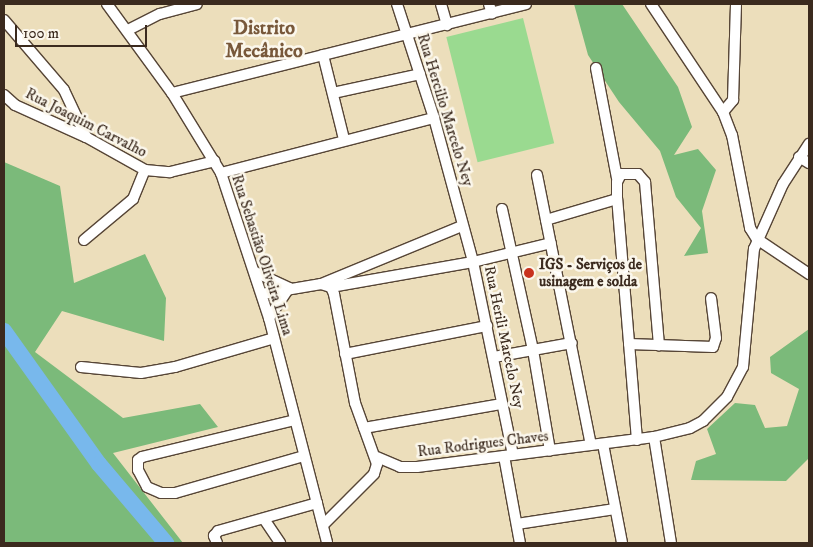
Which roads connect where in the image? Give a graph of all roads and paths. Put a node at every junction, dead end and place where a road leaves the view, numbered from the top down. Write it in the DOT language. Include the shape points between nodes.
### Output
graph roads {
  1 [pos="107,4"];
  2 [pos="196,4"];
  3 [pos="396,4"];
  4 [pos="441,4"];
  5 [pos="526,4"];
  6 [pos="651,4"];
  7 [pos="736,4"];
  8 [pos="490,9"];
  9 [pos="4,20"];
  10 [pos="447,25"];
  11 [pos="128,30"];
  12 [pos="406,34"];
  13 [pos="323,55"];
  14 [pos="596,68"];
  15 [pos="420,74"];
  16 [pos="172,93"];
  17 [pos="333,93"];
  18 [pos="4,95"];
  19 [pos="723,112"];
  20 [pos="434,118"];
  21 [pos="86,137"];
  22 [pos="344,139"];
  23 [pos="809,144"];
  24 [pos="799,157"];
  25 [pos="215,160"];
  26 [pos="809,163"];
  27 [pos="145,170"];
  28 [pos="221,173"];
  29 [pos="537,175"];
  30 [pos="617,178"];
  31 [pos="617,199"];
  32 [pos="502,209"];
  33 [pos="546,220"];
  34 [pos="462,226"];
  35 [pos="757,239"];
  36 [pos="84,240"];
  37 [pos="551,243"];
  38 [pos="512,253"];
  39 [pos="473,262"];
  40 [pos="254,272"];
  41 [pos="809,274"];
  42 [pos="326,286"];
  43 [pos="288,288"];
  44 [pos="262,294"];
  45 [pos="711,298"];
  46 [pos="269,318"];
  47 [pos="487,326"];
  48 [pos="274,338"];
  49 [pos="572,343"];
  50 [pos="629,344"];
  51 [pos="659,344"];
  52 [pos="533,350"];
  53 [pos="345,354"];
  54 [pos="494,357"];
  55 [pos="81,368"];
  56 [pos="502,404"];
  57 [pos="295,420"];
  58 [pos="364,428"];
  59 [pos="654,437"];
  60 [pos="637,440"];
  61 [pos="603,444"];
  62 [pos="591,445"];
  63 [pos="550,451"];
  64 [pos="304,456"];
  65 [pos="509,456"];
  66 [pos="377,457"];
  67 [pos="317,503"];
  68 [pos="615,509"];
  69 [pos="264,519"];
  70 [pos="323,524"];
  71 [pos="517,524"];
  72 [pos="217,543"];
  73 [pos="280,543"];
  74 [pos="326,543"];
  75 [pos="520,543"];
  76 [pos="622,543"];
  77 [pos="671,543"];
  1 -- 11 [label="street, Rua Sebastião Oliveira Lima"];
  2 -- 11 [label="street" via="160,14"];
  3 -- 12 [label="street, Rua Hercilio Marcelo Ney"];
  4 -- 10 [label="street"];
  5 -- 8 [label="street"];
  6 -- 19 [label="street"];
  7 -- 19 [label="street" via="733,100"];
  8 -- 10 [label="street"];
  9 -- 21 [label="street" via="64,90"];
  10 -- 12 [label="street"];
  11 -- 16 [label="street, Rua Sebastião Oliveira Lima"];
  12 -- 13 [label="street"];
  12 -- 15 [label="street, Rua Hercilio Marcelo Ney"];
  13 -- 16 [label="street"];
  13 -- 17 [label="street"];
  14 -- 30 [label="street"];
  15 -- 17 [label="street"];
  15 -- 20 [label="street, Rua Hercilio Marcelo Ney"];
  16 -- 25 [label="street, Rua Sebastião Oliveira Lima"];
  17 -- 22 [label="street"];
  18 -- 21 [label="street, Rua Joaquim Carvalho" via="47,121"];
  19 -- 35 [label="street" via="732,135 748,221"];
  20 -- 22 [label="street"];
  20 -- 34 [label="street, Rua Hercilio Marcelo Ney"];
  21 -- 27 [label="street, Rua Joaquim Carvalho"];
  22 -- 28 [label="street"];
  23 -- 24 [label="street, Rua Rodrigues Chaves"];
  24 -- 26 [label="street"];
  24 -- 35 [label="street, Rua Rodrigues Chaves"];
  25 -- 27 [label="street, Rua Joaquim Carvalho" via="178,171"];
  25 -- 28 [label="street, Rua Sebastião Oliveira Lima"];
  27 -- 36 [label="street" via="133,199"];
  28 -- 40 [label="street, Rua Sebastião Oliveira Lima"];
  29 -- 33 [label="street"];
  30 -- 31 [label="street"];
  30 -- 51 [label="street" via="621,174 638,174 644,182"];
  31 -- 33 [label="street"];
  31 -- 50 [label="street"];
  32 -- 38 [label="street"];
  33 -- 37 [label="street"];
  34 -- 39 [label="street, Rua Herili Marcelo Ney"];
  34 -- 42 [label="street"];
  35 -- 41 [label="street"];
  35 -- 59 [label="street, Rua Rodrigues Chaves" via="748,289 746,354 738,381 716,412 703,422"];
  37 -- 38 [label="street"];
  37 -- 49 [label="street"];
  38 -- 39 [label="street"];
  38 -- 52 [label="street"];
  39 -- 42 [label="street"];
  39 -- 47 [label="street, Rua Herili Marcelo Ney"];
  40 -- 43 [label="street"];
  40 -- 44 [label="street, Rua Sebastião Oliveira Lima"];
  42 -- 43 [label="street"];
  42 -- 53 [label="street"];
  43 -- 44 [label="street"];
  43 -- 46 [label="street"];
  44 -- 46 [label="street, Rua Sebastião Oliveira Lima"];
  45 -- 51 [label="street" via="716,338 712,347"];
  46 -- 48 [label="street, Rua Sebastião Oliveira Lima"];
  47 -- 53 [label="street"];
  47 -- 54 [label="street, Rua Herili Marcelo Ney"];
  48 -- 55 [label="street" via="175,367 141,373"];
  48 -- 57 [label="street, Rua Sebastião Oliveira Lima"];
  49 -- 52 [label="street"];
  49 -- 62 [label="street"];
  50 -- 51 [label="street"];
  50 -- 60 [label="street"];
  52 -- 54 [label="street"];
  52 -- 63 [label="street"];
  53 -- 58 [label="street"];
  54 -- 56 [label="street, Rua Herili Marcelo Ney"];
  56 -- 58 [label="street"];
  56 -- 65 [label="street, Rua Herili Marcelo Ney"];
  57 -- 64 [label="street, Rua Sebastião Oliveira Lima"];
  57 -- 64 [label="street" via="142,457 137,464 143,484 154,492 175,494"];
  58 -- 66 [label="street"];
  59 -- 60 [label="street, Rua Rodrigues Chaves"];
  59 -- 77 [label="street"];
  60 -- 61 [label="street, Rua Rodrigues Chaves"];
  61 -- 62 [label="street, Rua Rodrigues Chaves"];
  61 -- 68 [label="street"];
  62 -- 63 [label="street, Rua Rodrigues Chaves"];
  63 -- 65 [label="street, Rua Rodrigues Chaves"];
  64 -- 67 [label="street, Rua Sebastião Oliveira Lima"];
  65 -- 66 [label="street, Rua Rodrigues Chaves" via="407,468"];
  65 -- 71 [label="street, Rua Herili Marcelo Ney"];
  66 -- 70 [label="street" via="374,474"];
  67 -- 69 [label="street"];
  67 -- 70 [label="street, Rua Sebastião Oliveira Lima"];
  68 -- 71 [label="street"];
  68 -- 76 [label="street"];
  69 -- 72 [label="street" via="218,531 214,536"];
  69 -- 73 [label="street"];
  70 -- 74 [label="street, Rua Sebastião Oliveira Lima"];
  71 -- 75 [label="street, Rua Herili Marcelo Ney"];
}
